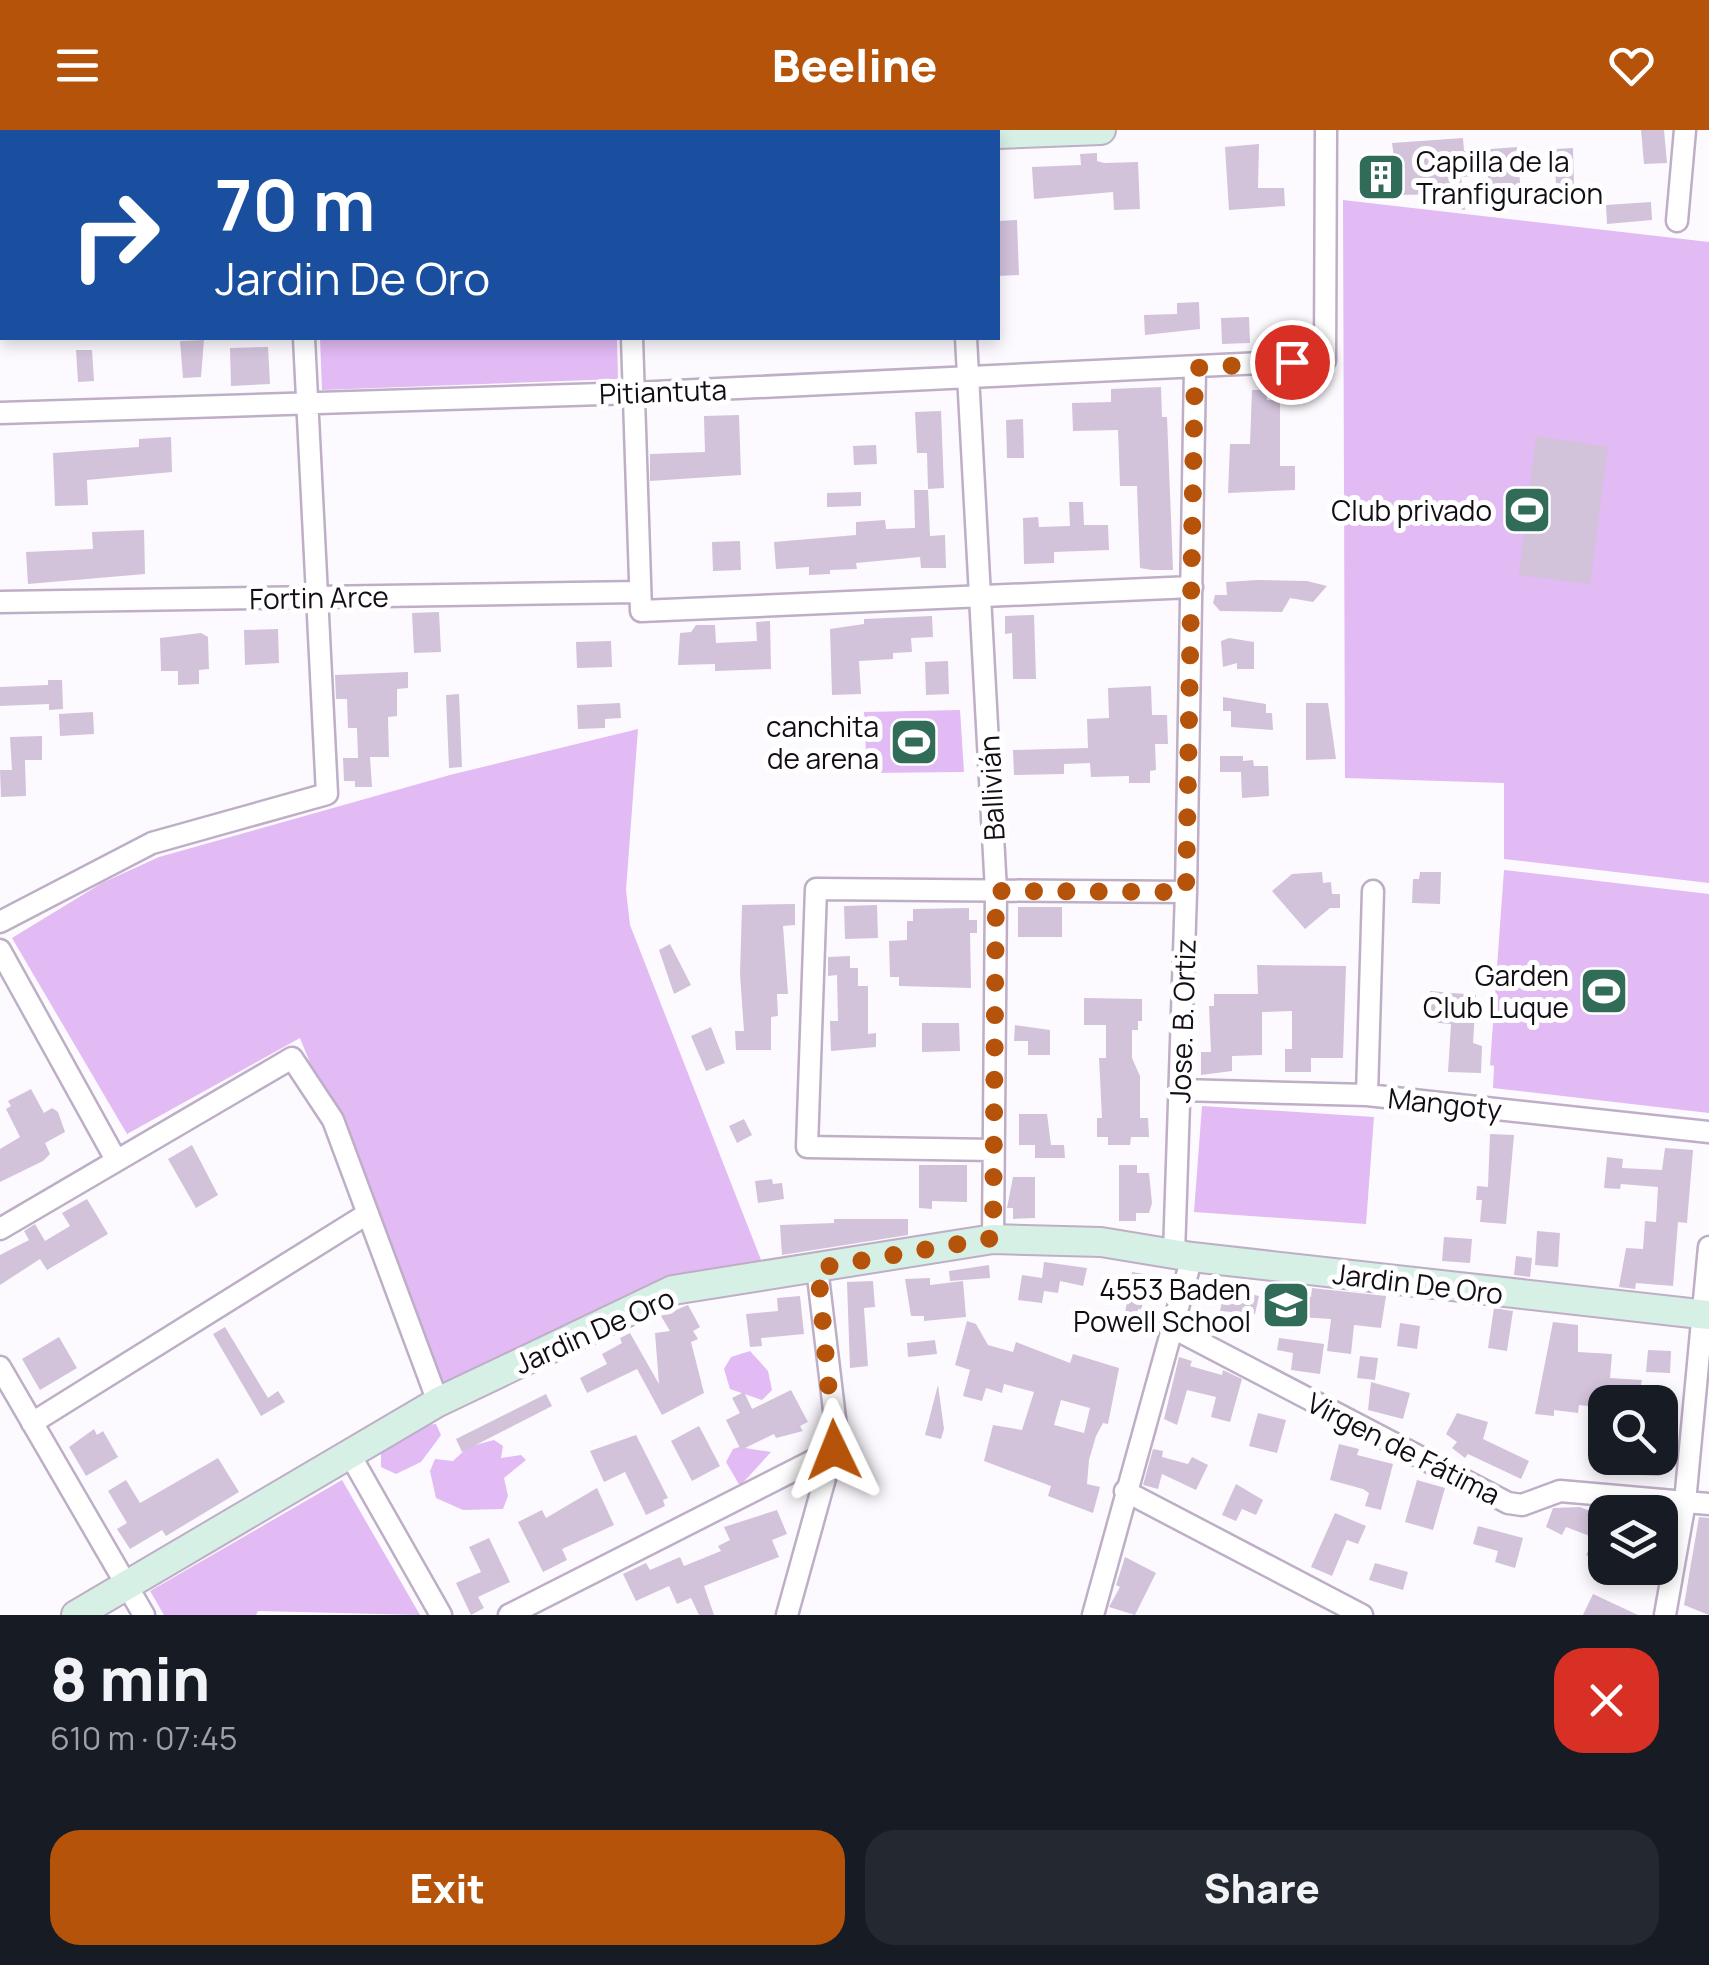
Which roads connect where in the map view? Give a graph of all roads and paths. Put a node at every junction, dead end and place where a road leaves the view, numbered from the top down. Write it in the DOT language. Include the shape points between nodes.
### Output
graph roads {
  1 [pos="1101,130"];
  2 [pos="1326,130"];
  3 [pos="1686,130"];
  4 [pos="1000,134"];
  5 [pos="1677,221"];
  6 [pos="304,340"];
  7 [pos="632,340"];
  8 [pos="966,340"];
  9 [pos="1195,368"];
  10 [pos="967,379"];
  11 [pos="634,393"];
  12 [pos="306,404"];
  13 [pos="0,413"];
  14 [pos="1192,587"];
  15 [pos="982,594"];
  16 [pos="315,598"];
  17 [pos="0,602"];
  18 [pos="640,602"];
  19 [pos="1373,890"];
  20 [pos="996,891"];
  21 [pos="1186,892"];
  22 [pos="0,922"];
  23 [pos="0,950"];
  24 [pos="1180,1090"];
  25 [pos="1367,1095"];
  26 [pos="1709,1132"];
  27 [pos="993,1150"];
  28 [pos="116,1158"];
  29 [pos="366,1214"];
  30 [pos="0,1229"];
  31 [pos="993,1238"];
  32 [pos="1709,1248"];
  33 [pos="1183,1256"];
  34 [pos="818,1268"];
  35 [pos="1705,1315"];
  36 [pos="1171,1327"];
  37 [pos="0,1367"];
  38 [pos="438,1402"];
  39 [pos="32,1424"];
  40 [pos="834,1450"];
  41 [pos="349,1452"];
  42 [pos="1125,1490"];
  43 [pos="1685,1502"];
  44 [pos="1709,1504"];
  45 [pos="126,1586"];
  46 [pos="76,1615"];
  47 [pos="144,1615"];
  48 [pos="441,1615"];
  49 [pos="509,1615"];
  50 [pos="787,1615"];
  51 [pos="1093,1615"];
  52 [pos="1362,1615"];
  53 [pos="1665,1615"];
  1 -- 4 [label="street"];
  2 -- 9 [label="street, Pitiantuta" via="1325,360"];
  3 -- 5 [label="street"];
  6 -- 12 [label="street"];
  7 -- 11 [label="street"];
  8 -- 10 [label="street, Ballivián"];
  9 -- 10 [label="street, Pitiantuta"];
  9 -- 14 [label="street, Jose. B. Ortiz"];
  10 -- 11 [label="street, Pitiantuta"];
  10 -- 15 [label="street, Ballivián"];
  11 -- 12 [label="street, Pitiantuta"];
  11 -- 18 [label="street"];
  12 -- 13 [label="street, Pitiantuta"];
  12 -- 16 [label="street"];
  14 -- 15 [label="street, Fortin Arce"];
  14 -- 21 [label="street, Jose. B. Ortiz"];
  15 -- 18 [label="street, Fortin Arce"];
  15 -- 20 [label="street, Ballivián"];
  16 -- 17 [label="street, Fortin Arce"];
  16 -- 18 [label="street, Fortin Arce"];
  16 -- 22 [label="street" via="327,794 152,843"];
  19 -- 25 [label="street"];
  20 -- 21 [label="street"];
  20 -- 27 [label="street, Ballivián"];
  20 -- 27 [label="street" via="816,889 807,1147"];
  21 -- 24 [label="street, Jose. B. Ortiz"];
  23 -- 28 [label="street"];
  24 -- 25 [label="street, Mangoty"];
  24 -- 33 [label="street, Jose. B. Ortiz"];
  25 -- 26 [label="street, Mangoty"];
  27 -- 31 [label="street, Ballivián"];
  28 -- 29 [label="street" via="292,1058 332,1120"];
  28 -- 30 [label="street"];
  29 -- 38 [label="street"];
  29 -- 39 [label="street"];
  31 -- 33 [label="street, Jardin De Oro" via="1101,1242"];
  31 -- 34 [label="street, Jardin De Oro"];
  32 -- 35 [label="street"];
  33 -- 35 [label="street, Jardin De Oro"];
  33 -- 36 [label="street, Jose. B. Ortiz"];
  34 -- 38 [label="street, Jardin De Oro" via="673,1290"];
  34 -- 40 [label="street"];
  35 -- 43 [label="street"];
  36 -- 42 [label="street, Jose. B. Ortiz"];
  36 -- 43 [label="street, Virgen de Fátima" via="1508,1503 1522,1505 1560,1490"];
  37 -- 39 [label="street"];
  38 -- 41 [label="street, Jardin De Oro"];
  39 -- 45 [label="street"];
  40 -- 49 [label="street"];
  40 -- 50 [label="street"];
  41 -- 45 [label="street, Jardin De Oro"];
  41 -- 48 [label="street"];
  42 -- 51 [label="street, Jose. B. Ortiz"];
  42 -- 52 [label="street"];
  43 -- 44 [label="street, Virgen de Fátima"];
  43 -- 53 [label="street"];
  45 -- 46 [label="street, Jardin De Oro"];
  45 -- 47 [label="street"];
}
